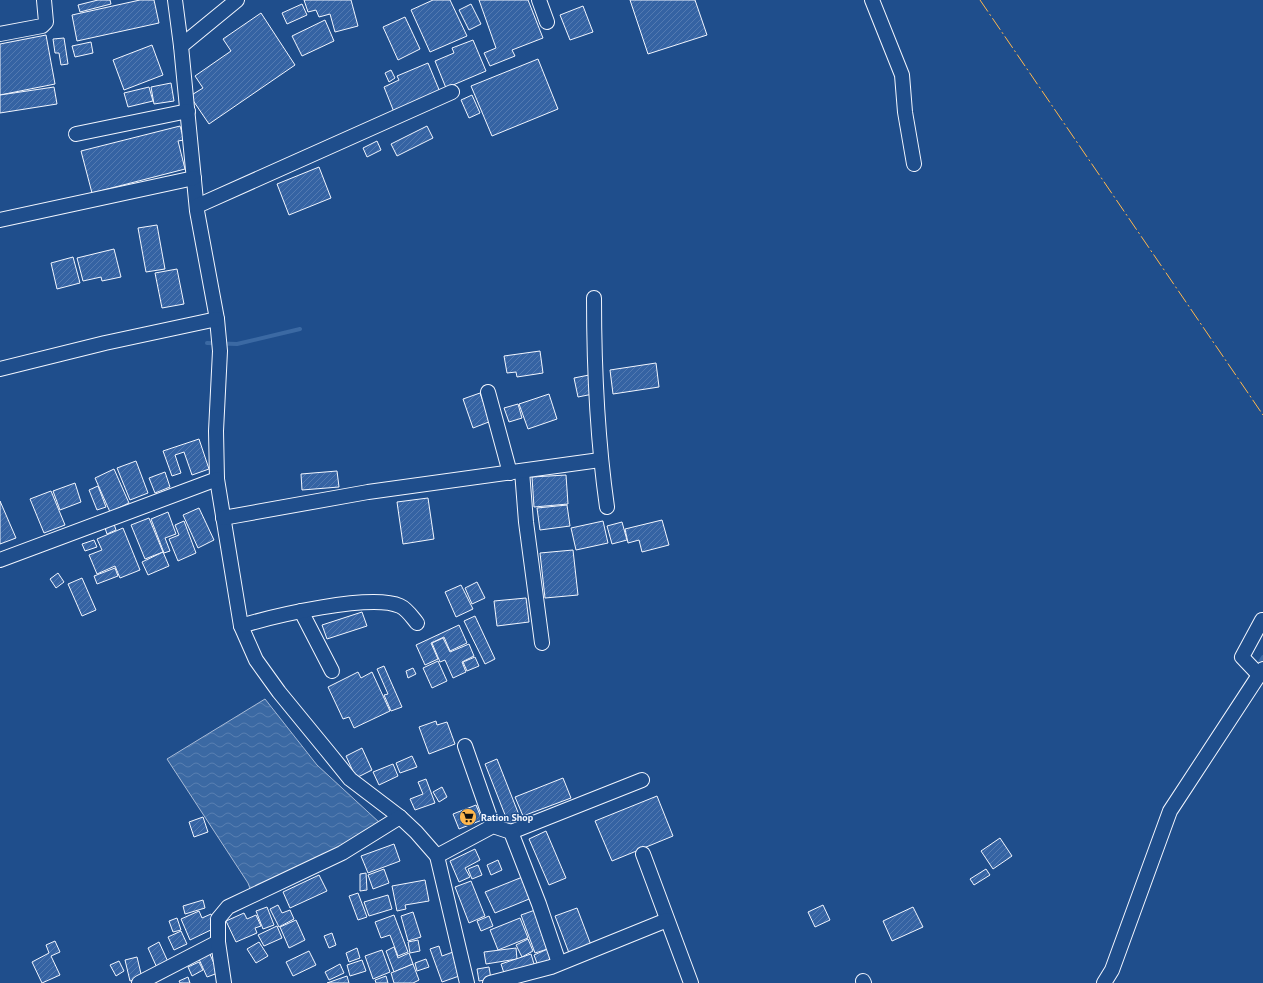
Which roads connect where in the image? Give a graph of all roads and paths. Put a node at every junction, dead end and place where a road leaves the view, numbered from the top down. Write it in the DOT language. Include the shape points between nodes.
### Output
graph roads {
  1 [pos="44,0"];
  2 [pos="175,0"];
  3 [pos="237,0"];
  4 [pos="539,0"];
  5 [pos="872,0"];
  6 [pos="547,22"];
  7 [pos="0,34"];
  8 [pos="181,46"];
  9 [pos="452,92"];
  10 [pos="188,111"];
  11 [pos="76,134"];
  12 [pos="914,164"];
  13 [pos="194,178"];
  14 [pos="197,206"];
  15 [pos="0,220"];
  16 [pos="594,298"];
  17 [pos="217,319"];
  18 [pos="0,369"];
  19 [pos="488,392"];
  20 [pos="600,460"];
  21 [pos="515,472"];
  22 [pos="217,479"];
  23 [pos="606,507"];
  24 [pos="223,518"];
  25 [pos="0,560"];
  26 [pos="301,611"];
  27 [pos="1262,620"];
  28 [pos="417,623"];
  29 [pos="241,626"];
  30 [pos="542,643"];
  31 [pos="332,671"];
  32 [pos="1260,673"];
  33 [pos="466,746"];
  34 [pos="642,780"];
  35 [pos="400,817"];
  36 [pos="493,826"];
  37 [pos="510,832"];
  38 [pos="643,854"];
  39 [pos="437,856"];
  40 [pos="667,920"];
  41 [pos="218,942"];
  42 [pos="559,963"];
  43 [pos="139,983"];
  44 [pos="224,983"];
  45 [pos="467,983"];
  46 [pos="490,983"];
  47 [pos="691,983"];
  48 [pos="1104,983"];
  1 -- 7 [label="street" via="46,22 42,26"];
  2 -- 8 [label="street"];
  3 -- 8 [label="street"];
  4 -- 6 [label="street"];
  5 -- 12 [label="street" via="902,75"];
  8 -- 10 [label="street"];
  9 -- 14 [label="street"];
  10 -- 11 [label="street"];
  10 -- 13 [label="street"];
  13 -- 14 [label="street"];
  13 -- 15 [label="street"];
  14 -- 17 [label="street"];
  16 -- 20 [label="street" via="594,362"];
  17 -- 18 [label="street"];
  17 -- 22 [label="street" via="220,351 216,431"];
  19 -- 21 [label="street"];
  20 -- 21 [label="street"];
  20 -- 23 [label="street"];
  21 -- 24 [label="street" via="368,492"];
  21 -- 30 [label="street" via="526,522"];
  22 -- 24 [label="street"];
  22 -- 25 [label="street"];
  24 -- 29 [label="street"];
  26 -- 28 [label="street" via="367,602 395,604 402,606"];
  26 -- 29 [label="street"];
  26 -- 31 [label="street"];
  27 -- 32 [label="street" via="1242,656"];
  29 -- 35 [label="street" via="256,660 278,692 350,779"];
  32 -- 48 [label="street" via="1170,811 1114,967"];
  33 -- 36 [label="street"];
  34 -- 37 [label="street"];
  35 -- 39 [label="street"];
  35 -- 41 [label="street" via="342,853 228,908 218,919"];
  36 -- 37 [label="street"];
  36 -- 39 [label="street"];
  37 -- 42 [label="street" via="540,904"];
  38 -- 40 [label="street"];
  39 -- 45 [label="street"];
  40 -- 42 [label="street"];
  40 -- 47 [label="street"];
  41 -- 43 [label="street"];
  41 -- 44 [label="street"];
  42 -- 46 [label="street"];
}
